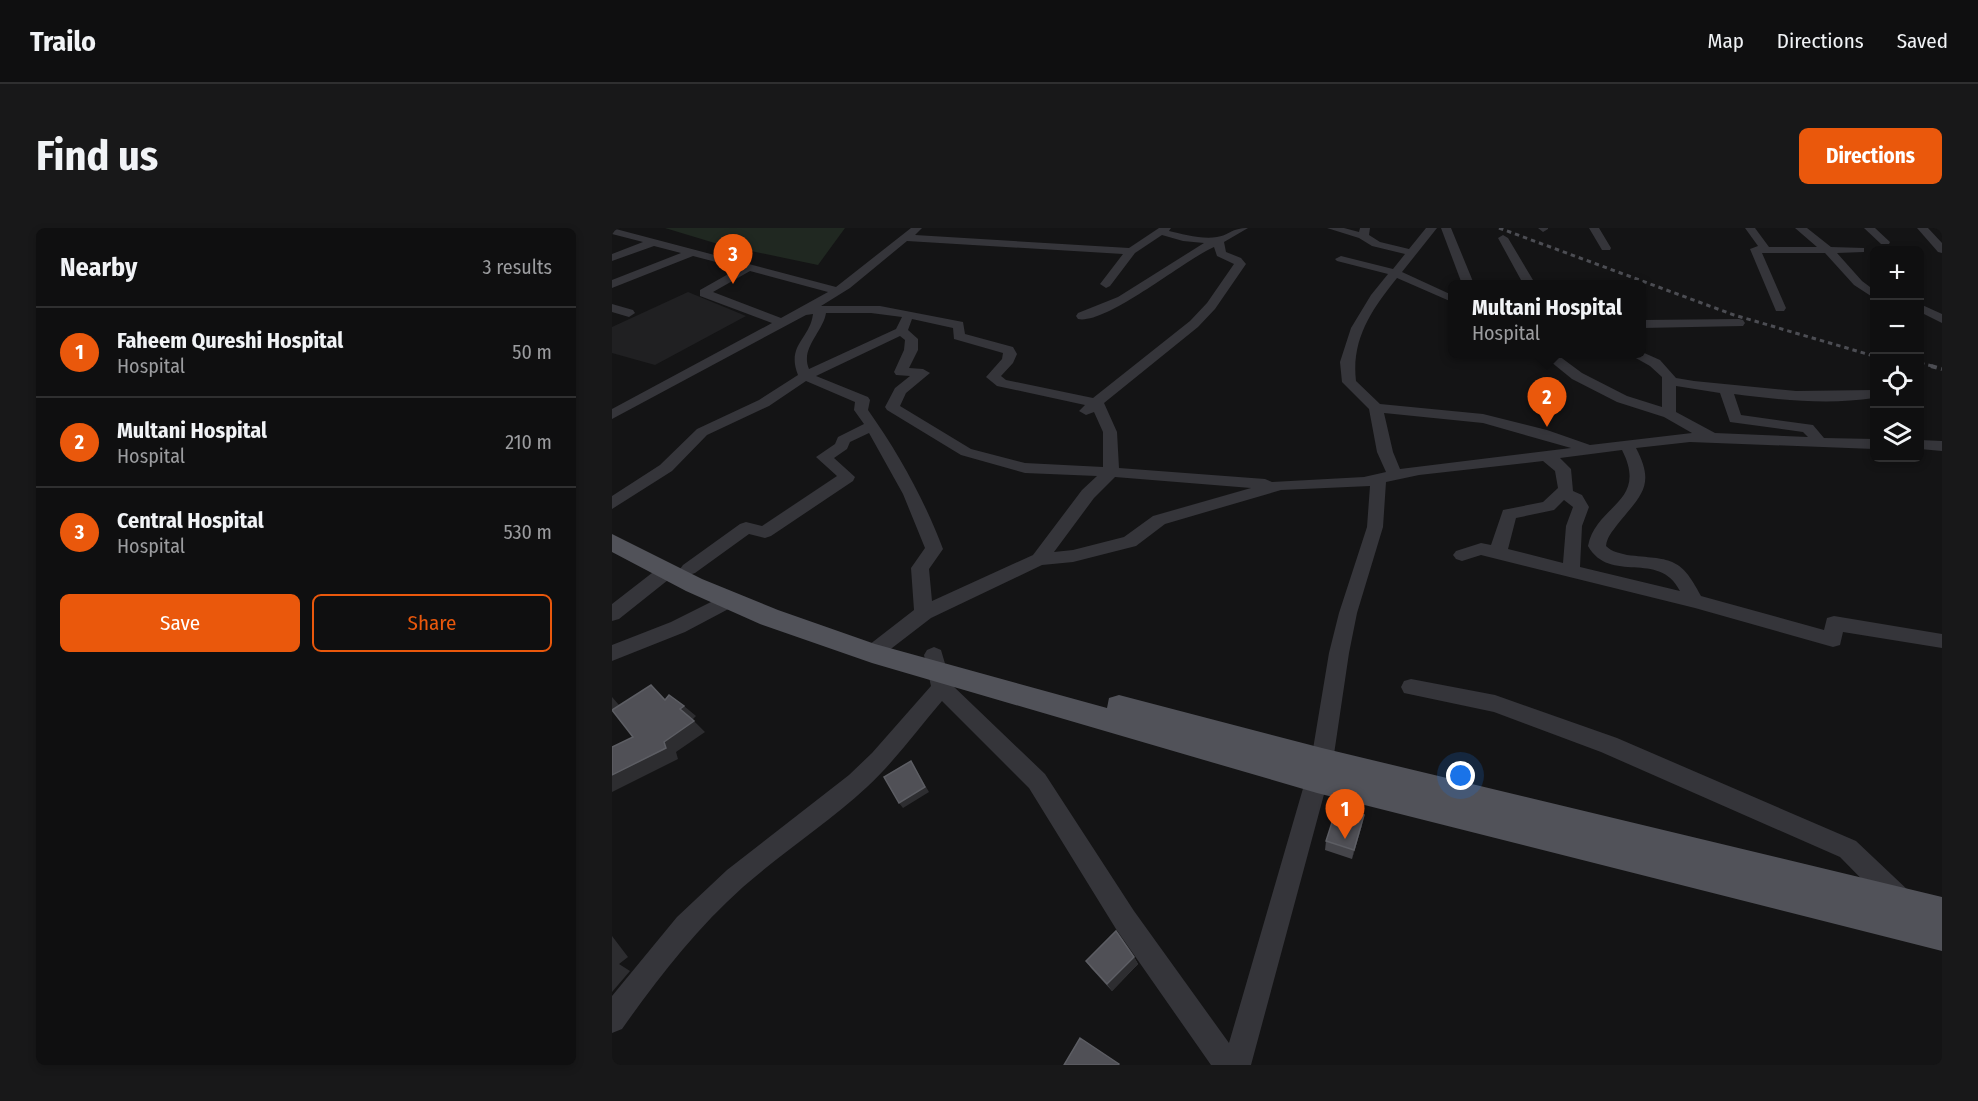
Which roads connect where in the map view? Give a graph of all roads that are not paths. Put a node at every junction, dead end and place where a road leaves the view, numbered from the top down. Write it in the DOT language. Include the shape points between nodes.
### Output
graph roads {
  1 [pos="917,228"];
  2 [pos="1243,228"];
  3 [pos="1332,228"];
  4 [pos="1432,228"];
  5 [pos="1446,228"];
  6 [pos="1594,228"];
  7 [pos="1750,228"];
  8 [pos="1800,228"];
  9 [pos="1869,228"];
  10 [pos="1922,229"];
  11 [pos="1942,229"];
  12 [pos="1163,230"];
  13 [pos="612,231"];
  14 [pos="1364,232"];
  15 [pos="906,238"];
  16 [pos="1503,238"];
  17 [pos="1218,241"];
  18 [pos="654,242"];
  19 [pos="1885,242"];
  20 [pos="1606,248"];
  21 [pos="1766,250"];
  22 [pos="1828,250"];
  23 [pos="1860,250"];
  24 [pos="1942,250"];
  25 [pos="1131,251"];
  26 [pos="693,252"];
  27 [pos="1412,253"];
  28 [pos="612,258"];
  29 [pos="1341,260"];
  30 [pos="747,268"];
  31 [pos="1396,273"];
  32 [pos="1466,280"];
  33 [pos="1527,280"];
  34 [pos="612,284"];
  35 [pos="1106,284"];
  36 [pos="838,291"];
  37 [pos="1870,291"];
  38 [pos="1448,297"];
  39 [pos="612,308"];
  40 [pos="1780,308"];
  41 [pos="1924,309"];
  42 [pos="812,310"];
  43 [pos="629,313"];
  44 [pos="909,315"];
  45 [pos="1082,316"];
  46 [pos="1942,319"];
  47 [pos="783,323"];
  48 [pos="1739,323"];
  49 [pos="1646,324"];
  50 [pos="901,331"];
  51 [pos="1552,358"];
  52 [pos="1643,358"];
  53 [pos="805,376"];
  54 [pos="1669,381"];
  55 [pos="1726,391"];
  56 [pos="1870,394"];
  57 [pos="1092,407"];
  58 [pos="1376,408"];
  59 [pos="1669,414"];
  60 [pos="612,415"];
  61 [pos="872,426"];
  62 [pos="1714,438"];
  63 [pos="1820,442"];
  64 [pos="1870,444"];
  65 [pos="1627,445"];
  66 [pos="1924,445"];
  67 [pos="1942,446"];
  68 [pos="1590,449"];
  69 [pos="1546,455"];
  70 [pos="1111,472"];
  71 [pos="1386,478"];
  72 [pos="1280,485"];
  73 [pos="1563,492"];
  74 [pos="612,504"];
  75 [pos="612,531"];
  76 [pos="612,542"];
  77 [pos="1498,553"];
  78 [pos="1462,555"];
  79 [pos="1039,559"];
  80 [pos="678,570"];
  81 [pos="1571,572"];
  82 [pos="729,600"];
  83 [pos="1695,600"];
  84 [pos="924,613"];
  85 [pos="612,614"];
  86 [pos="1942,641"];
  87 [pos="879,647"];
  88 [pos="612,653"];
  89 [pos="938,671"];
  90 [pos="1411,687"];
  91 [pos="1319,771"];
  92 [pos="1904,903"];
  93 [pos="1942,913"];
  94 [pos="1942,933"];
  95 [pos="612,1019"];
  96 [pos="1228,1065"];
  97 [pos="1237,1065"];
  1 -- 15 [label="street"];
  2 -- 17 [label="street"];
  3 -- 14 [label="street"];
  4 -- 27 [label="street"];
  5 -- 32 [label="street"];
  6 -- 20 [label="street"];
  7 -- 21 [label="street"];
  8 -- 22 [label="street"];
  9 -- 19 [label="street"];
  10 -- 11 [label="street"];
  10 -- 24 [label="street"];
  12 -- 17 [label="street" via="1183,238"];
  12 -- 25 [label="street"];
  13 -- 18 [label="street"];
  14 -- 27 [label="street" via="1376,244"];
  15 -- 25 [label="street"];
  15 -- 36 [label="street"];
  16 -- 33 [label="street"];
  17 -- 45 [label="street" via="1122,300"];
  17 -- 57 [label="street" via="1221,254 1240,264 1233,276 1194,324"];
  18 -- 26 [label="street"];
  18 -- 28 [label="street"];
  21 -- 22 [label="street"];
  21 -- 40 [label="street" via="1755,249"];
  22 -- 23 [label="street"];
  22 -- 37 [label="street"];
  25 -- 35 [label="street"];
  26 -- 30 [label="street"];
  26 -- 34 [label="street"];
  27 -- 31 [label="street"];
  29 -- 31 [label="street"];
  30 -- 36 [label="street"];
  30 -- 47 [label="street" via="704,293"];
  31 -- 38 [label="street"];
  31 -- 58 [label="street" via="1357,328 1347,362 1349,382"];
  36 -- 42 [label="street"];
  39 -- 43 [label="street"];
  41 -- 46 [label="street"];
  42 -- 44 [label="street" via="879,309"];
  42 -- 47 [label="street"];
  42 -- 53 [label="street" via="818,326 803,345 800,364"];
  44 -- 50 [label="street"];
  44 -- 57 [label="street" via="959,325 959,336 1008,350 1008,360 993,377 1002,383"];
  47 -- 60 [label="street"];
  48 -- 49 [label="street"];
  50 -- 53 [label="street"];
  50 -- 70 [label="street" via="912,339 901,372 923,373 900,391 892,407 966,452 1025,468"];
  51 -- 59 [label="street" via="1622,399"];
  52 -- 54 [label="street" via="1655,363 1669,376"];
  53 -- 61 [label="street" via="863,400 861,410"];
  53 -- 74 [label="street" via="764,403 702,432 666,468"];
  54 -- 55 [label="street"];
  54 -- 59 [label="street"];
  55 -- 56 [label="street" via="1809,397"];
  55 -- 63 [label="street" via="1735,419 1808,428"];
  57 -- 70 [label="street" via="1110,432"];
  58 -- 68 [label="street" via="1493,420"];
  58 -- 71 [label="street"];
  59 -- 62 [label="street"];
  61 -- 80 [label="street" via="843,440 842,446 824,457 847,477 765,532 746,528"];
  61 -- 84 [label="street" via="902,474 934,549 920,568"];
  62 -- 63 [label="street"];
  62 -- 65 [label="street"];
  63 -- 64 [label="street"];
  65 -- 68 [label="street"];
  65 -- 83 [label="street" via="1639,480 1597,546 1601,553 1617,560 1669,567 1680,574"];
  66 -- 67 [label="street"];
  68 -- 69 [label="street"];
  69 -- 71 [label="street" via="1419,470"];
  69 -- 73 [label="street" via="1563,469"];
  70 -- 72 [label="street"];
  70 -- 79 [label="street" via="1088,494"];
  71 -- 72 [label="street"];
  71 -- 91 [label="street" via="1341,643"];
  72 -- 79 [label="street" via="1160,520 1130,542 1073,556"];
  73 -- 77 [label="street" via="1548,506 1509,514"];
  73 -- 81 [label="street" via="1581,507 1574,526"];
  75 -- 80 [label="main road"];
  76 -- 80 [label="main road"];
  77 -- 78 [label="street" via="1481,549"];
  77 -- 81 [label="street"];
  79 -- 84 [label="street"];
  80 -- 82 [label="main road"];
  80 -- 85 [label="street"];
  80 -- 87 [label="main road"];
  81 -- 83 [label="street"];
  82 -- 87 [label="main road"];
  82 -- 88 [label="street" via="678,627"];
  83 -- 86 [label="street" via="1833,640 1834,623"];
  84 -- 87 [label="street"];
  87 -- 89 [label="main road"];
  89 -- 91 [label="main road"];
  89 -- 95 [label="street" via="916,715 887,754 699,911 653,962"];
  89 -- 96 [label="street" via="1036,781 1125,920"];
  90 -- 92 [label="street" via="1495,704 1609,745 1848,849"];
  91 -- 92 [label="main road"];
  91 -- 94 [label="main road"];
  91 -- 97 [label="street"];
  92 -- 93 [label="main road"];
}
